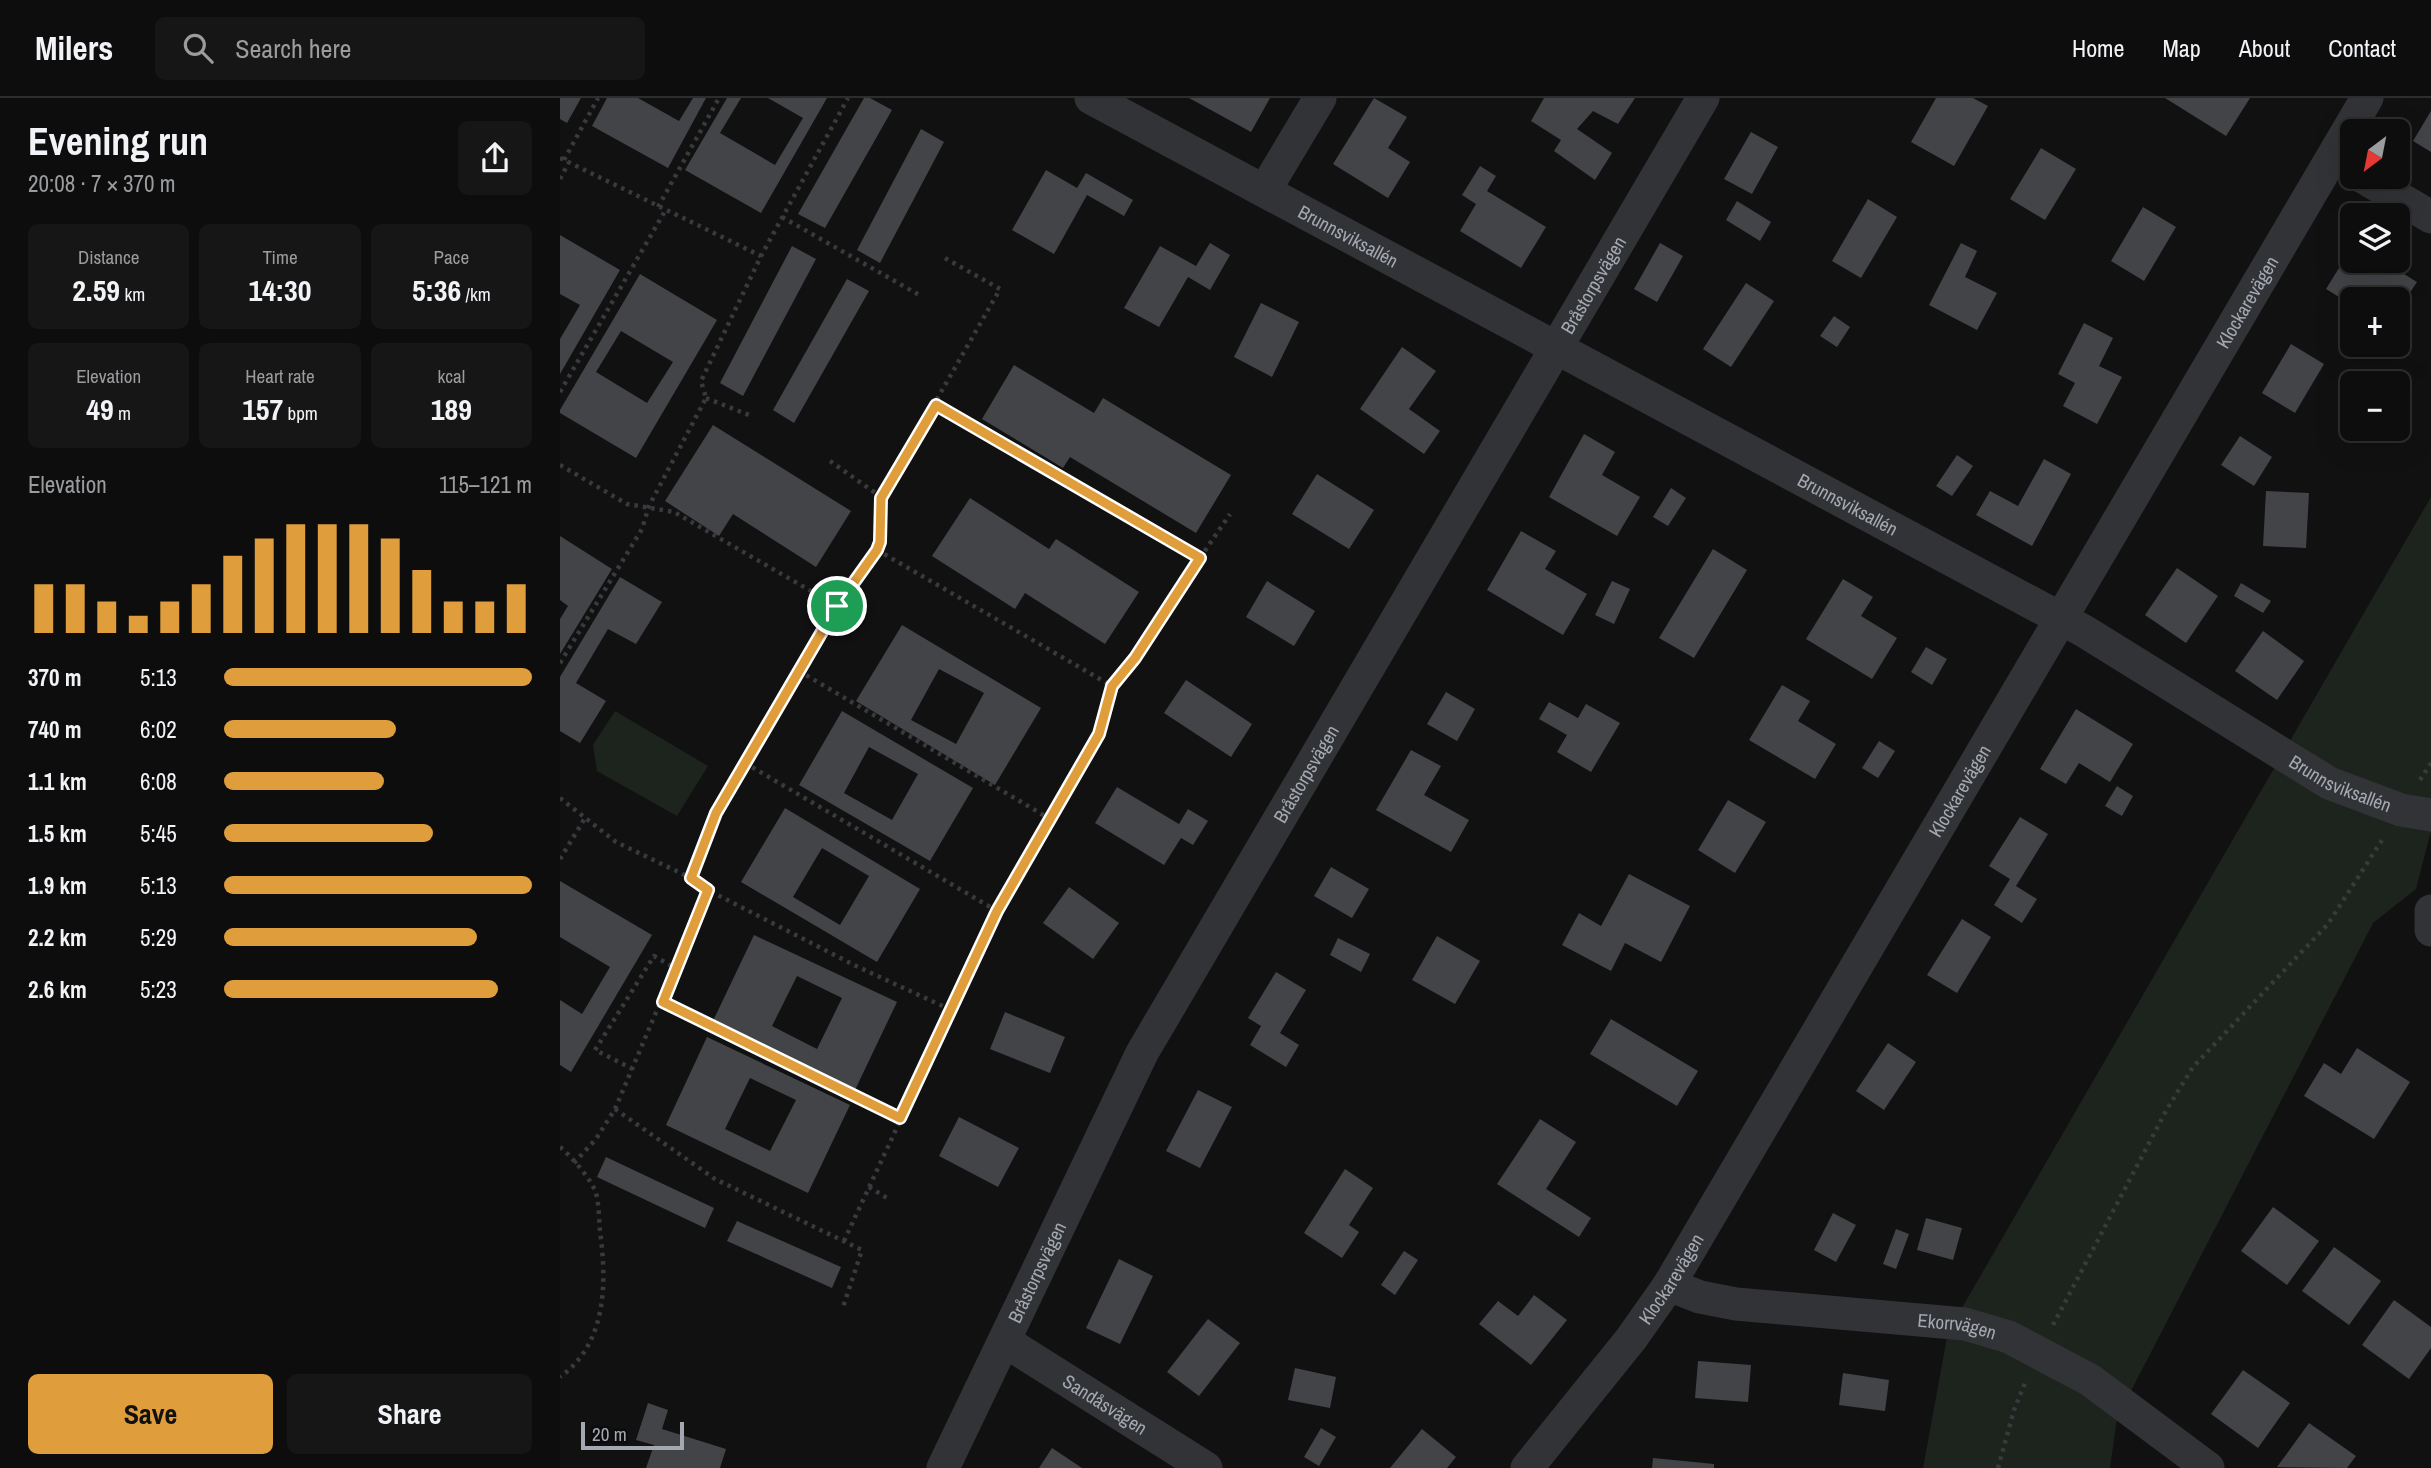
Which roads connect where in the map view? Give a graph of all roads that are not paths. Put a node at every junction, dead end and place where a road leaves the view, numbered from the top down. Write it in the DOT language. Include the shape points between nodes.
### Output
graph roads {
  1 [pos="1091,98"];
  2 [pos="1320,98"];
  3 [pos="1703,98"];
  4 [pos="2367,98"];
  5 [pos="2359,119"];
  6 [pos="2340,168"];
  7 [pos="2383,189"];
  8 [pos="1265,190"];
  9 [pos="2431,217"];
  10 [pos="1557,346"];
  11 [pos="2061,618"];
  12 [pos="2416,813"];
  13 [pos="2431,911"];
  14 [pos="2431,930"];
  15 [pos="1669,1284"];
  16 [pos="1006,1342"];
  17 [pos="943,1468"];
  18 [pos="1206,1468"];
  19 [pos="1527,1468"];
  20 [pos="2208,1468"];
  1 -- 8 [label="street, Brunnsviksallén"];
  2 -- 8 [label="street"];
  3 -- 10 [label="street, Bråstorpsvägen"];
  4 -- 5 [label="street, Klockarevägen"];
  6 -- 11 [label="street, Klockarevägen"];
  7 -- 9 [label="street"];
  8 -- 10 [label="street, Brunnsviksallén"];
  10 -- 11 [label="street, Brunnsviksallén"];
  10 -- 16 [label="street, Bråstorpsvägen" via="1142,1053"];
  11 -- 12 [label="street, Brunnsviksallén" via="2309,772 2354,794"];
  11 -- 15 [label="street, Klockarevägen"];
  13 -- 14 [label="street"];
  15 -- 19 [label="street, Klockarevägen" via="1631,1339"];
  15 -- 20 [label="street, Ekorrvägen" via="1700,1297 1736,1304 1965,1324 2009,1337 2090,1380"];
  16 -- 17 [label="street, Bråstorpsvägen"];
  16 -- 18 [label="street, Sandåsvägen"];
}
